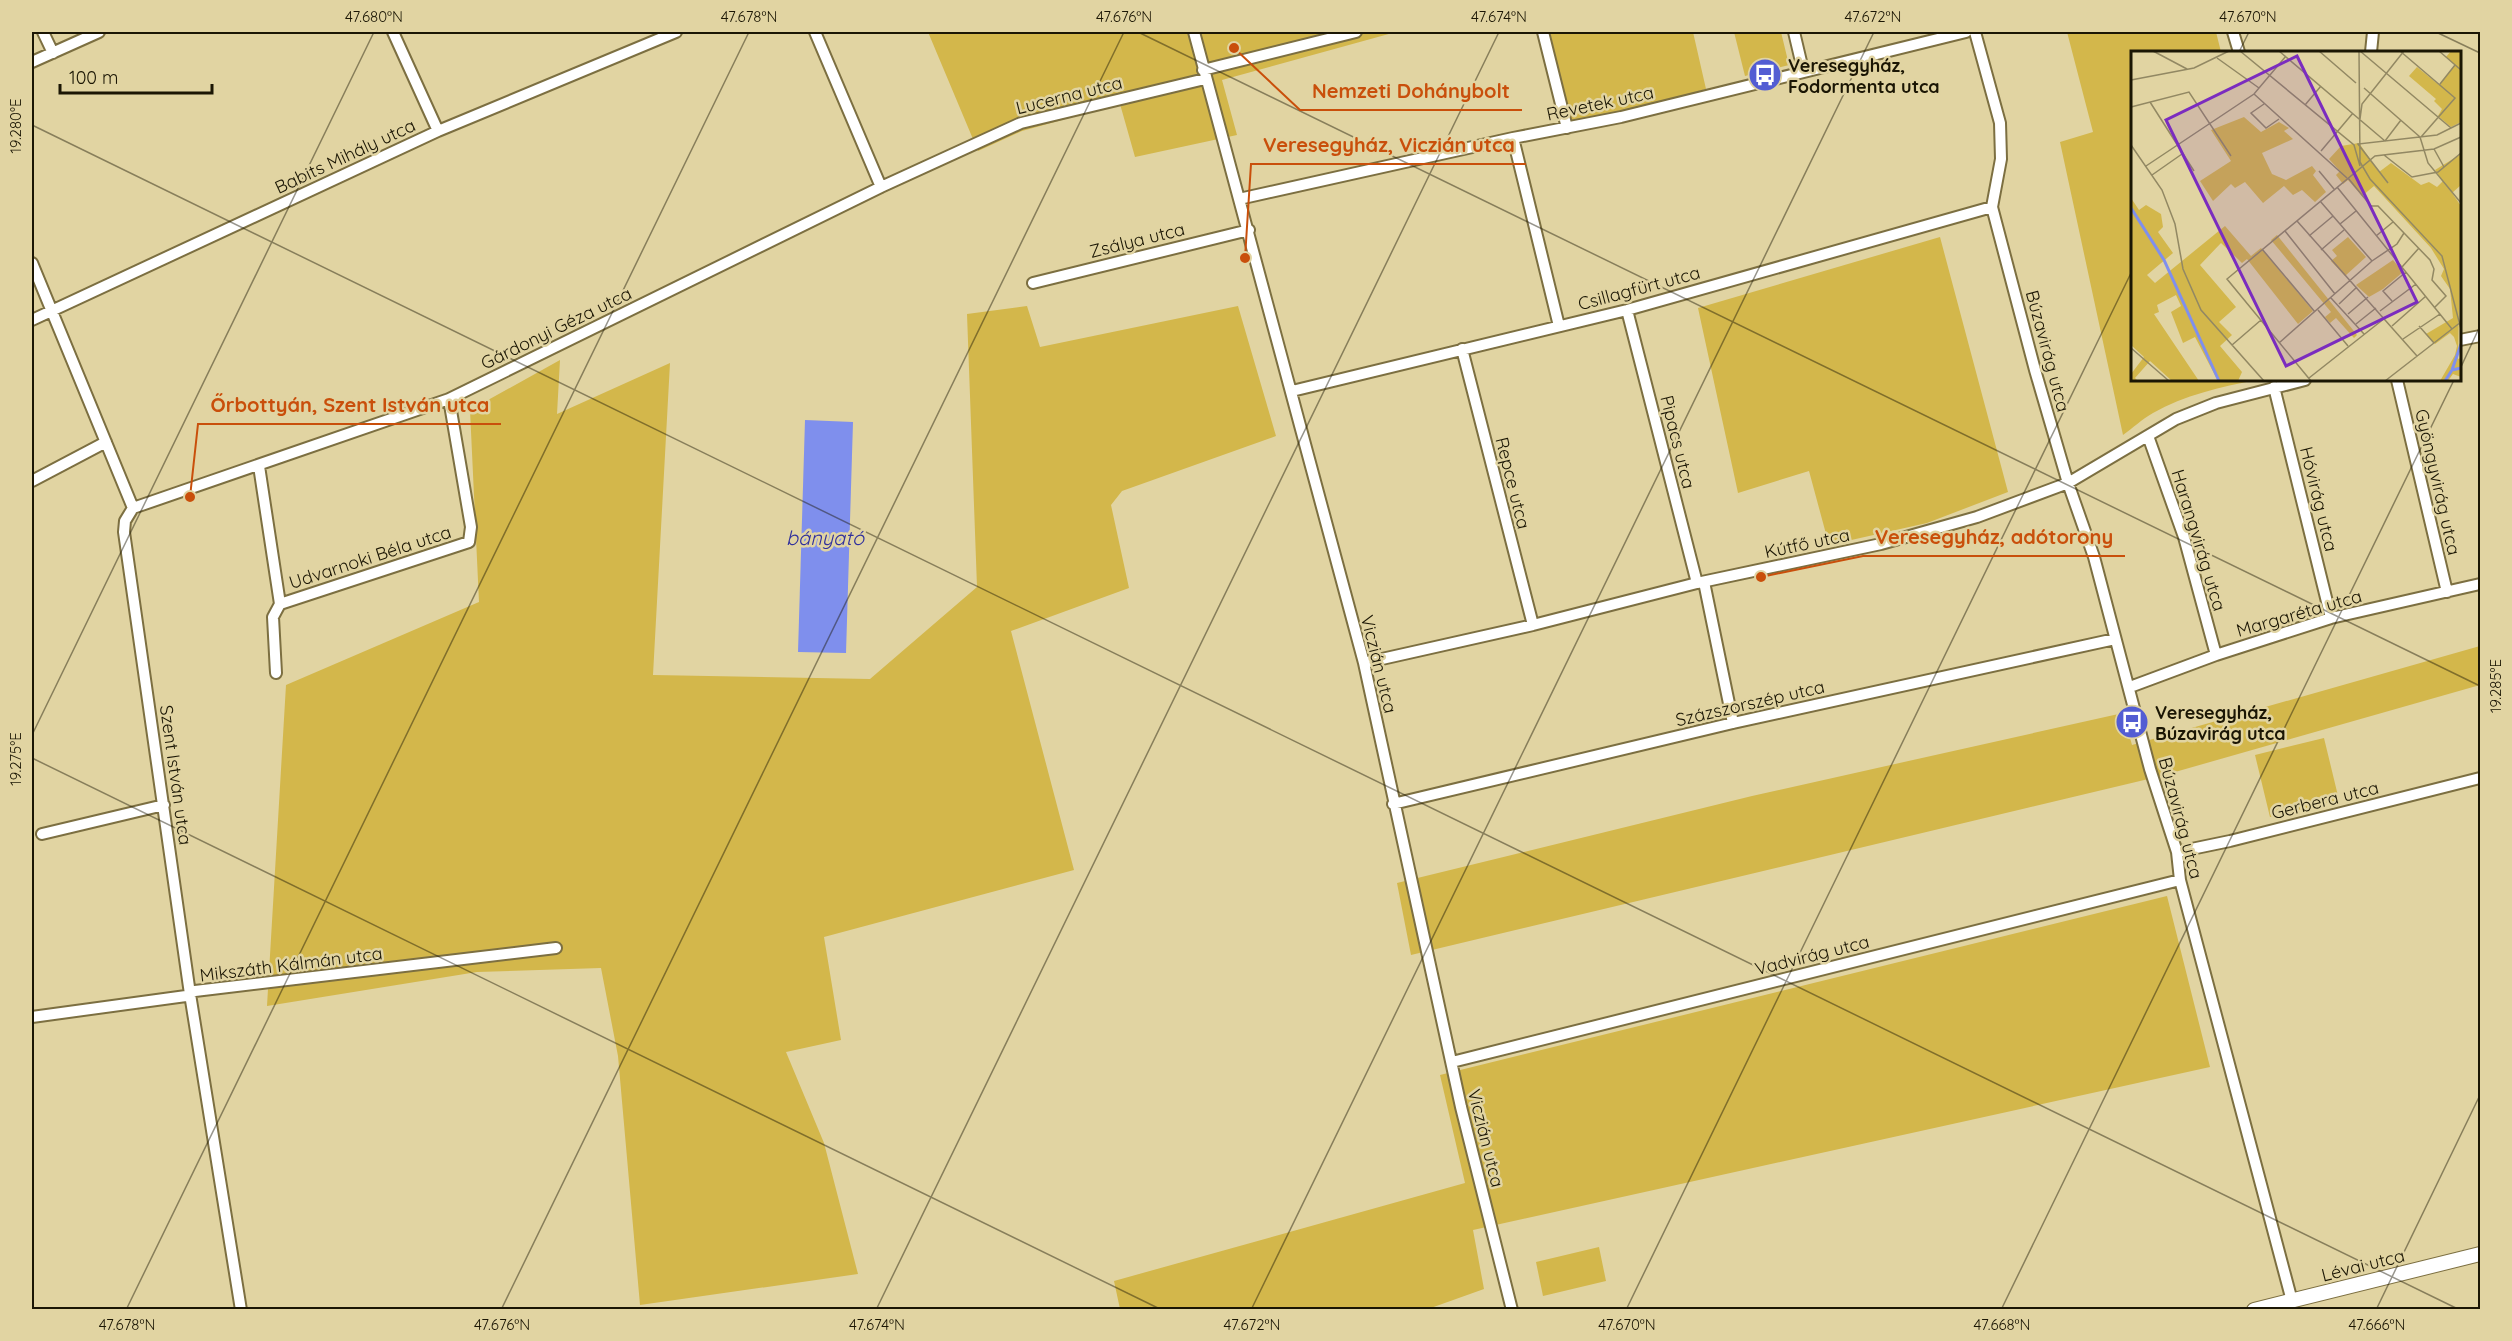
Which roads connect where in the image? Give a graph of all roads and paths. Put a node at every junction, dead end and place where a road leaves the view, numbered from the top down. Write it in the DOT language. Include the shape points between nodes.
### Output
graph roads {
  1 [pos="43,32"];
  2 [pos="99,32"];
  3 [pos="393,32"];
  4 [pos="676,32"];
  5 [pos="815,32"];
  6 [pos="1194,32"];
  7 [pos="1356,32"];
  8 [pos="1543,32"];
  9 [pos="1794,32"];
  10 [pos="1966,32"];
  11 [pos="1975,32"];
  12 [pos="2233,32"];
  13 [pos="2373,32"];
  14 [pos="2239,51"];
  15 [pos="2371,51"];
  16 [pos="53,53"];
  17 [pos="32,63"];
  18 [pos="1803,70"];
  19 [pos="1204,74"];
  20 [pos="1567,128"];
  21 [pos="438,131"];
  22 [pos="1513,138"];
  23 [pos="881,187"];
  24 [pos="1239,199"];
  25 [pos="1992,207"];
  26 [pos="1249,230"];
  27 [pos="32,263"];
  28 [pos="1033,283"];
  29 [pos="1627,310"];
  30 [pos="53,311"];
  31 [pos="32,320"];
  32 [pos="1559,326"];
  33 [pos="2481,336"];
  34 [pos="2461,340"];
  35 [pos="1462,349"];
  36 [pos="2301,381"];
  37 [pos="2397,381"];
  38 [pos="2274,387"];
  39 [pos="1292,391"];
  40 [pos="449,399"];
  41 [pos="2148,435"];
  42 [pos="106,441"];
  43 [pos="259,466"];
  44 [pos="32,481"];
  45 [pos="2068,483"];
  46 [pos="132,508"];
  47 [pos="1700,582"];
  48 [pos="2481,584"];
  49 [pos="2447,592"];
  50 [pos="280,604"];
  51 [pos="2331,618"];
  52 [pos="1533,625"];
  53 [pos="2115,639"];
  54 [pos="2216,656"];
  55 [pos="1364,663"];
  56 [pos="276,673"];
  57 [pos="2130,687"];
  58 [pos="1734,723"];
  59 [pos="2481,778"];
  60 [pos="1393,804"];
  61 [pos="164,805"];
  62 [pos="42,834"];
  63 [pos="2176,852"];
  64 [pos="2180,880"];
  65 [pos="556,948"];
  66 [pos="190,994"];
  67 [pos="32,1017"];
  68 [pos="1452,1062"];
  69 [pos="2481,1254"];
  70 [pos="2292,1301"];
  71 [pos="241,1310"];
  72 [pos="1512,1310"];
  73 [pos="2254,1310"];
  1 -- 16 [label="street"];
  2 -- 16 [label="street"];
  3 -- 21 [label="street"];
  4 -- 21 [label="street, Babits Mihály utca"];
  5 -- 23 [label="street"];
  6 -- 19 [label="street, Viczián utca"];
  7 -- 19 [label="street, Lucerna utca"];
  8 -- 20 [label="street"];
  9 -- 18 [label="street"];
  10 -- 18 [label="street, Revetek utca"];
  11 -- 25 [label="street, Búzavirág utca" via="2000,123 2001,159"];
  12 -- 14 [label="street"];
  13 -- 15 [label="street"];
  16 -- 17 [label="street"];
  18 -- 20 [label="street, Revetek utca"];
  19 -- 23 [label="street, Lucerna utca" via="1022,123"];
  19 -- 24 [label="street, Viczián utca"];
  20 -- 22 [label="street, Revetek utca"];
  21 -- 30 [label="street, Babits Mihály utca"];
  22 -- 24 [label="street, Revetek utca"];
  22 -- 32 [label="street"];
  23 -- 40 [label="street, Gárdonyi Géza utca"];
  24 -- 26 [label="street, Viczián utca"];
  25 -- 29 [label="street, Csillagfürt utca"];
  25 -- 45 [label="street, Búzavirág utca"];
  26 -- 28 [label="street, Zsálya utca"];
  26 -- 39 [label="street, Viczián utca"];
  27 -- 30 [label="street"];
  29 -- 32 [label="street, Csillagfürt utca"];
  29 -- 47 [label="street, Pipacs utca"];
  30 -- 31 [label="street, Babits Mihály utca"];
  30 -- 42 [label="street"];
  32 -- 35 [label="street, Csillagfürt utca"];
  33 -- 34 [label="street"];
  35 -- 39 [label="street, Csillagfürt utca"];
  35 -- 52 [label="street, Repce utca"];
  36 -- 38 [label="street, Kútfő utca"];
  37 -- 49 [label="street, Gyöngyvirág utca"];
  38 -- 41 [label="street, Kútfő utca" via="2216,403"];
  38 -- 51 [label="street, Hóvirág utca"];
  39 -- 55 [label="street, Viczián utca"];
  40 -- 43 [label="street, Gárdonyi Géza utca"];
  40 -- 50 [label="street, Udvarnoki Béla utca" via="471,526 469,542"];
  41 -- 45 [label="street, Kútfő utca"];
  41 -- 54 [label="street, Harangvirág utca" via="2184,537"];
  42 -- 44 [label="street"];
  42 -- 46 [label="street"];
  43 -- 46 [label="street, Gárdonyi Géza utca"];
  43 -- 50 [label="street, Udvarnoki Béla utca"];
  45 -- 47 [label="street, Kútfő utca" via="1977,517 1892,541"];
  45 -- 53 [label="street, Búzavirág utca" via="2094,557"];
  46 -- 61 [label="street, Szent István utca" via="124,532"];
  47 -- 52 [label="street, Kútfő utca"];
  47 -- 58 [label="street, Pipacs utca"];
  48 -- 49 [label="street, Margaréta utca"];
  49 -- 51 [label="street, Margaréta utca"];
  50 -- 56 [label="street, Udvarnoki Béla utca" via="273,617"];
  51 -- 54 [label="street, Margaréta utca"];
  52 -- 55 [label="street, Kútfő utca"];
  53 -- 57 [label="street, Búzavirág utca"];
  53 -- 58 [label="street, Százszorszép utca"];
  54 -- 57 [label="street, Margaréta utca"];
  55 -- 60 [label="street, Viczián utca"];
  57 -- 63 [label="street, Búzavirág utca"];
  58 -- 60 [label="street, Százszorszép utca"];
  59 -- 63 [label="street, Gerbera utca"];
  60 -- 68 [label="street, Viczián utca"];
  61 -- 62 [label="street"];
  61 -- 66 [label="street, Szent István utca"];
  63 -- 64 [label="street, Búzavirág utca"];
  64 -- 68 [label="street, Vadvirág utca"];
  64 -- 70 [label="street, Búzavirág utca"];
  65 -- 66 [label="street, Mikszáth Kálmán utca"];
  66 -- 67 [label="street, Mikszáth Kálmán utca"];
  66 -- 71 [label="street, Szent István utca"];
  68 -- 72 [label="street, Viczián utca"];
  69 -- 70 [label="street, Lévai utca"];
  70 -- 73 [label="street, Lévai utca"];
}
